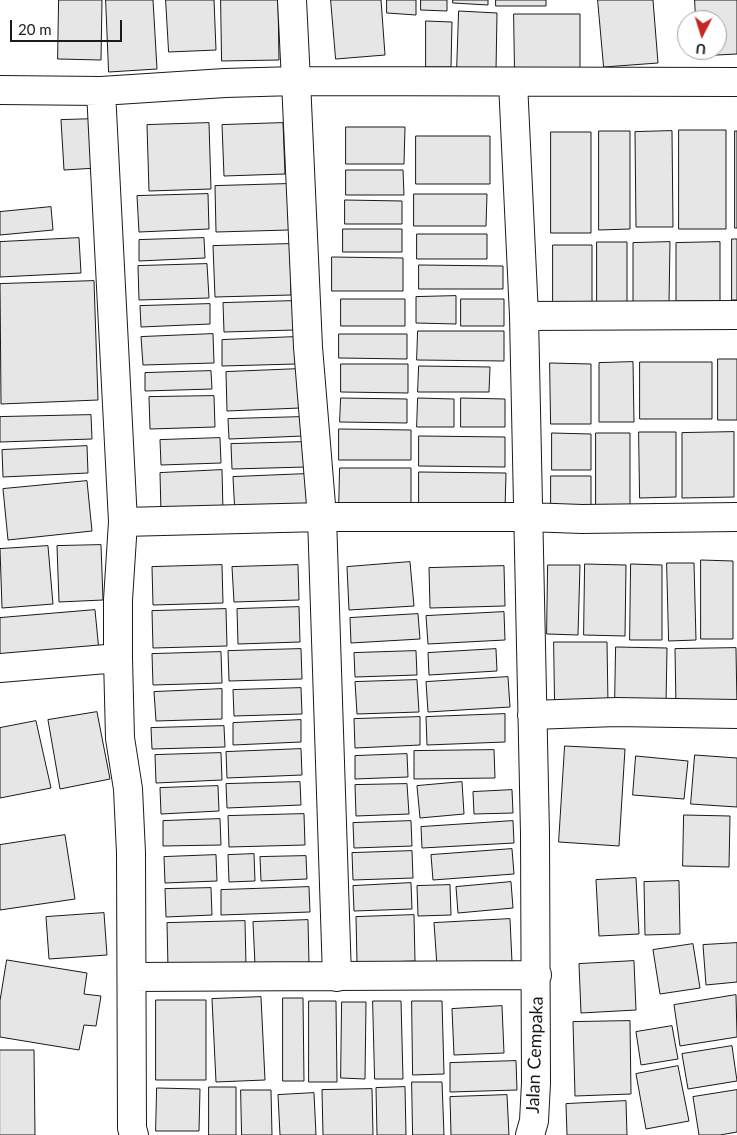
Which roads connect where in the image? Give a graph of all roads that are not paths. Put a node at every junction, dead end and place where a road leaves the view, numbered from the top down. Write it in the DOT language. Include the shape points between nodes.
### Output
graph roads {
  1 [pos="292,0"];
  2 [pos="296,81"];
  3 [pos="513,82"];
  4 [pos="737,82"];
  5 [pos="0,90"];
  6 [pos="101,91"];
  7 [pos="737,315"];
  8 [pos="524,316"];
  9 [pos="737,516"];
  10 [pos="322,517"];
  11 [pos="527,517"];
  12 [pos="123,522"];
  13 [pos="118,658"];
  14 [pos="0,668"];
  15 [pos="737,714"];
  16 [pos="532,715"];
  17 [pos="537,974"];
  18 [pos="132,977"];
  19 [pos="336,977"];
  20 [pos="134,1135"];
  21 [pos="530,1135"];
  1 -- 2 [label="street"];
  2 -- 3 [label="street"];
  2 -- 6 [label="street"];
  2 -- 10 [label="street" via="308,347"];
  3 -- 4 [label="street"];
  3 -- 8 [label="street, Jalan Cempaka"];
  5 -- 6 [label="street"];
  6 -- 12 [label="street"];
  7 -- 8 [label="street"];
  8 -- 11 [label="street, Jalan Cempaka"];
  9 -- 11 [label="street" via="582,520"];
  10 -- 11 [label="street"];
  10 -- 12 [label="street"];
  10 -- 19 [label="street"];
  11 -- 16 [label="street, Jalan Cempaka"];
  12 -- 13 [label="street"];
  13 -- 14 [label="street"];
  13 -- 18 [label="street" via="120,738 128,789 132,853"];
  15 -- 16 [label="street" via="616,712"];
  16 -- 17 [label="street, Jalan Cempaka"];
  17 -- 19 [label="street"];
  17 -- 21 [label="street, Jalan Cempaka" via="536,1083"];
  18 -- 19 [label="street"];
  18 -- 20 [label="street"];
}
